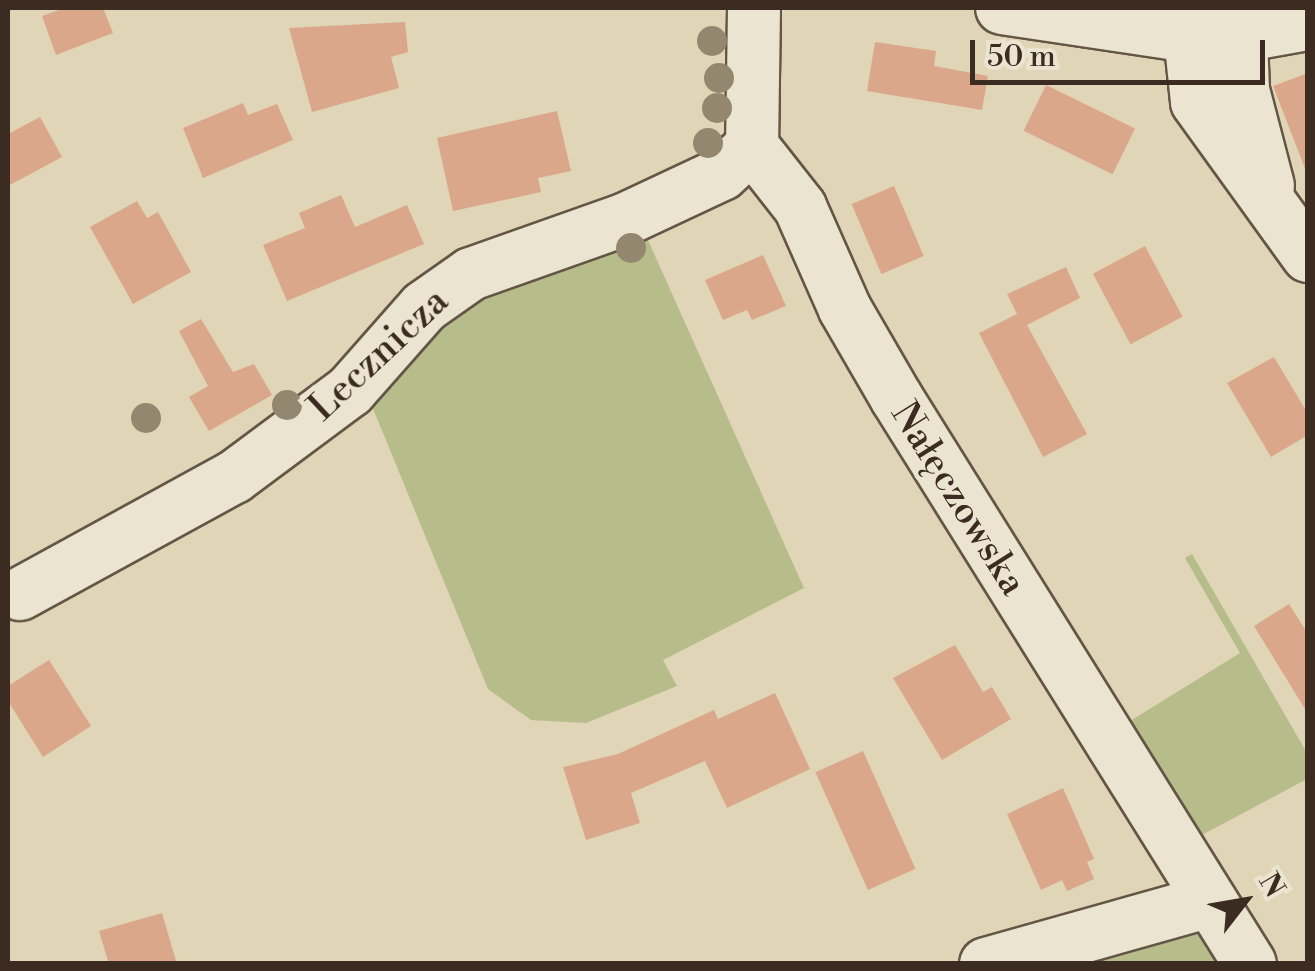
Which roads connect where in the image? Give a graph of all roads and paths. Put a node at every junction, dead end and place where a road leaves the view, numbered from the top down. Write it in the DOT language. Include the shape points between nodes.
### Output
graph roads {
  1 [pos="754,8"];
  2 [pos="1002,8"];
  3 [pos="1308,24"];
  4 [pos="1216,36"];
  5 [pos="752,146"];
  6 [pos="1308,256"];
  7 [pos="20,594"];
  8 [pos="1206,902"];
  9 [pos="986,964"];
  10 [pos="1250,964"];
  1 -- 5 [label="street"];
  2 -- 4 [label="street"];
  3 -- 4 [label="street"];
  4 -- 6 [label="street" via="1197,102"];
  5 -- 7 [label="street, Lecznicza" via="722,174 642,211 471,274 424,306 350,390 234,477"];
  5 -- 8 [label="street, Nałęczowska" via="800,207 845,309 896,398"];
  8 -- 9 [label="street"];
  8 -- 10 [label="street, Nałęczowska"];
}
